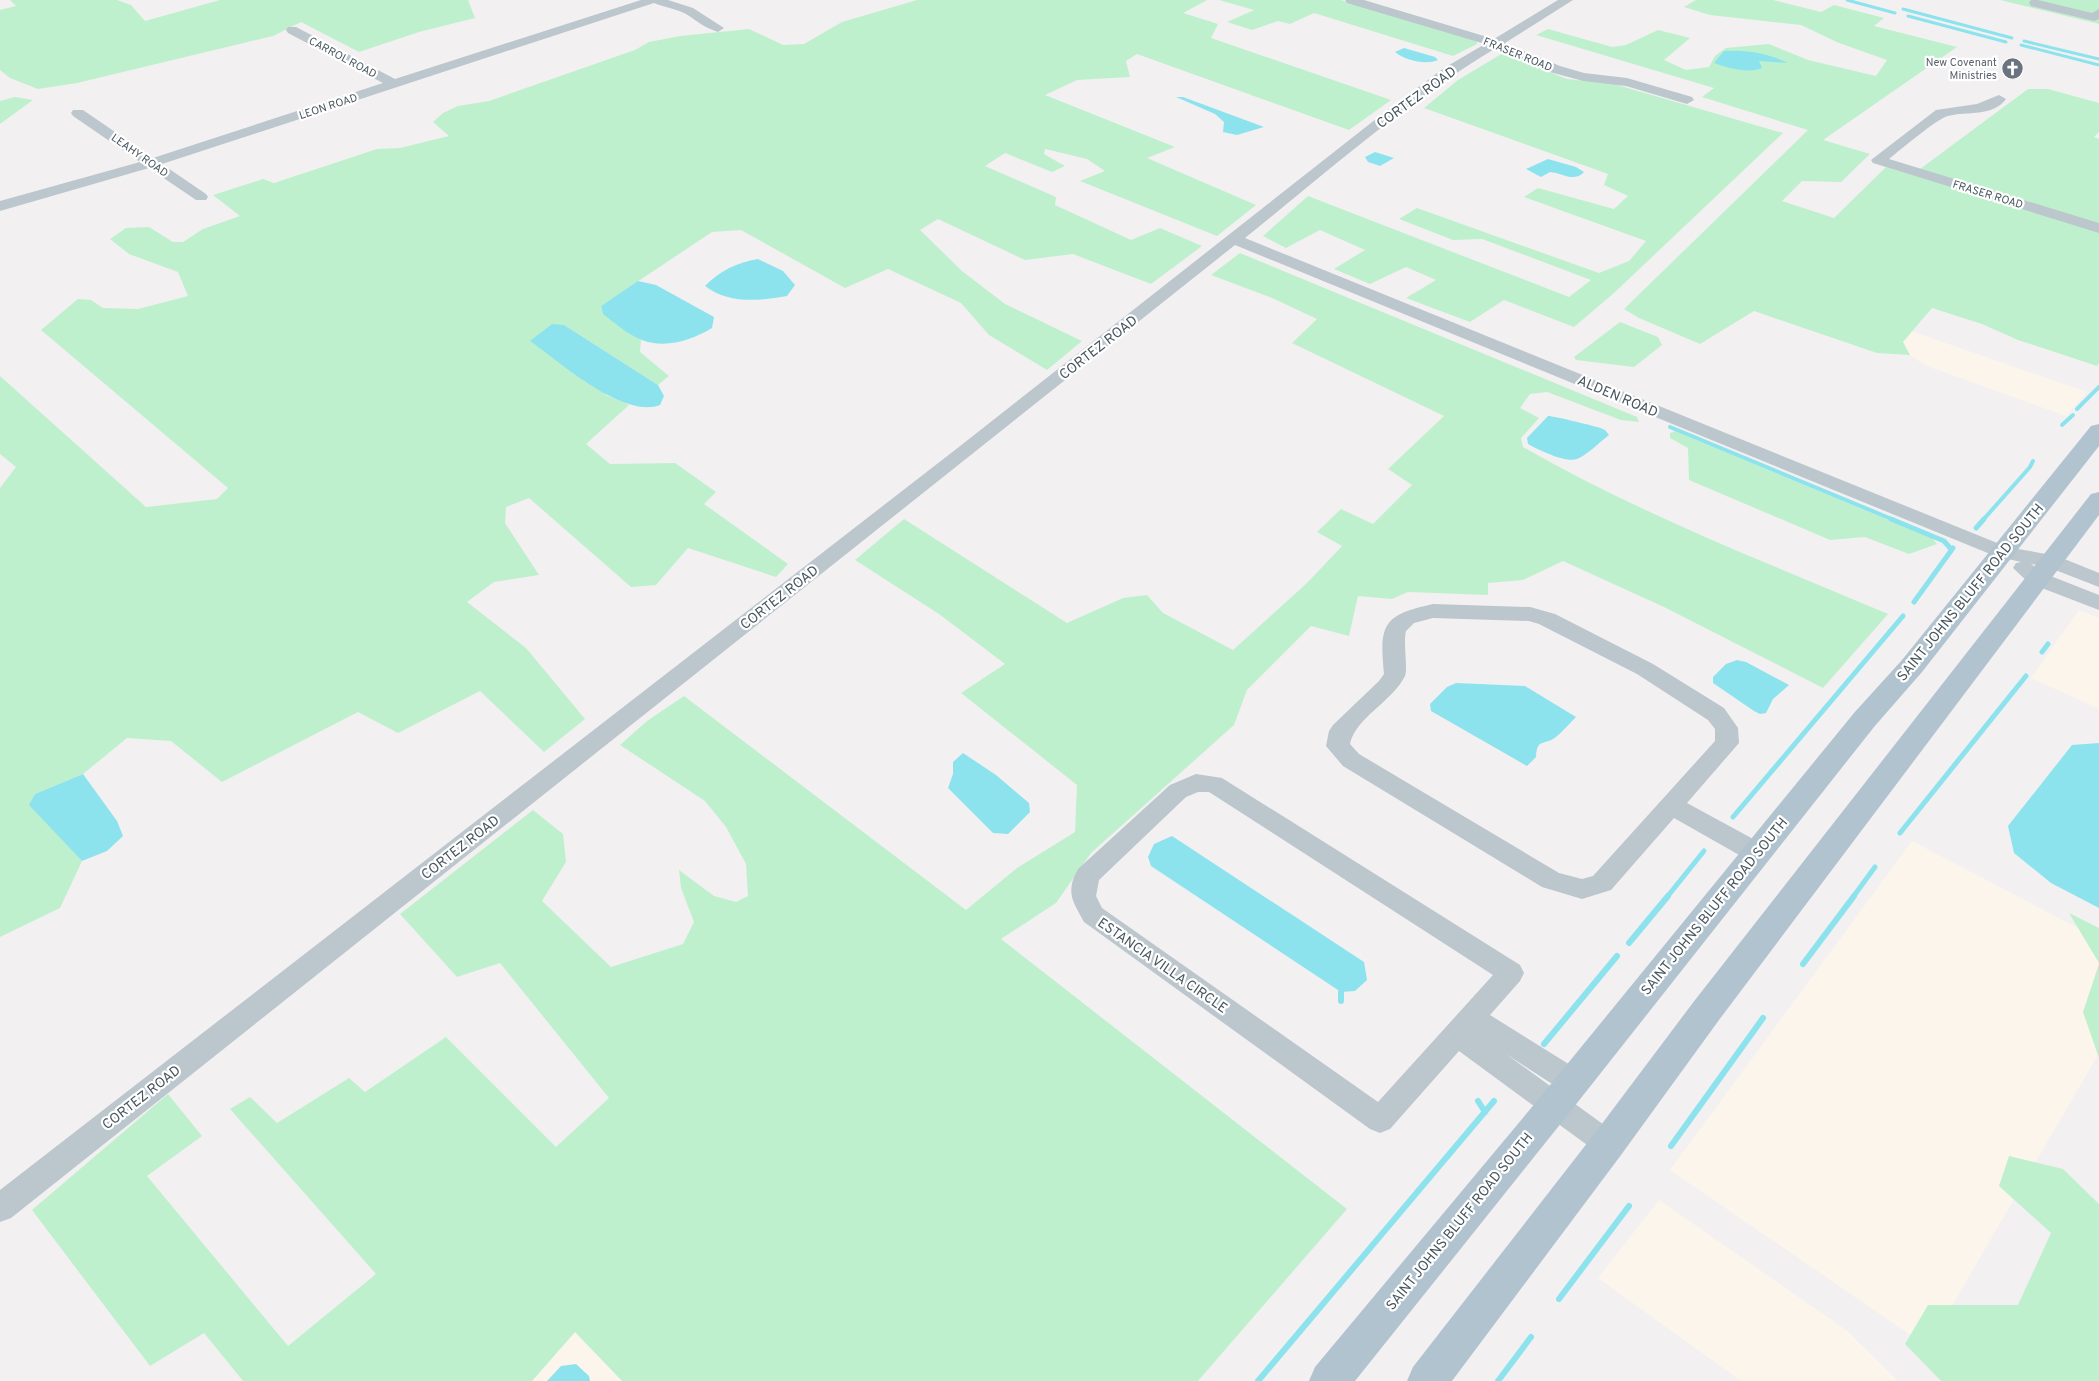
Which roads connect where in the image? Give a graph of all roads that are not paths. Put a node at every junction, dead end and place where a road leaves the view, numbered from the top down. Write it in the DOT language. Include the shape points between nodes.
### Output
graph roads {
  1 [pos="654,0"];
  2 [pos="1351,0"];
  3 [pos="1567,0"];
  4 [pos="2035,4"];
  5 [pos="2099,13"];
  6 [pos="718,28"];
  7 [pos="292,30"];
  8 [pos="1495,43"];
  9 [pos="394,84"];
  10 [pos="1999,99"];
  11 [pos="1687,100"];
  12 [pos="78,112"];
  13 [pos="151,163"];
  14 [pos="201,197"];
  15 [pos="0,206"];
  16 [pos="2099,228"];
  17 [pos="1234,239"];
  18 [pos="2099,431"];
  19 [pos="2099,499"];
  20 [pos="2002,552"];
  21 [pos="2043,569"];
  22 [pos="2099,580"];
  23 [pos="2099,603"];
  24 [pos="1672,806"];
  25 [pos="1757,853"];
  26 [pos="1464,1026"];
  27 [pos="1563,1094"];
  28 [pos="1608,1144"];
  29 [pos="0,1208"];
  30 [pos="1329,1381"];
  31 [pos="1427,1381"];
  1 -- 6 [label="street" via="689,11"];
  1 -- 9 [label="street, LEON ROAD"];
  2 -- 8 [label="street, FRASER ROAD"];
  3 -- 8 [label="street, CORTEZ ROAD"];
  4 -- 5 [label="street" via="2085,16"];
  7 -- 9 [label="street, CARROL ROAD"];
  8 -- 11 [label="street, FRASER ROAD" via="1583,78 1627,82"];
  8 -- 17 [label="street, CORTEZ ROAD" via="1435,80"];
  9 -- 13 [label="street, LEON ROAD"];
  10 -- 16 [label="street, FRASER ROAD" via="1984,109 1941,113 1878,160"];
  12 -- 13 [label="street, LEAHY ROAD"];
  13 -- 14 [label="street, LEAHY ROAD"];
  13 -- 15 [label="street, LEON ROAD"];
  17 -- 20 [label="street, ALDEN ROAD"];
  17 -- 29 [label="street, CORTEZ ROAD"];
  18 -- 20 [label="main road, SAINT JOHNS BLUFF ROAD SOUTH"];
  19 -- 21 [label="main road"];
  20 -- 21 [label="street, ALDEN ROAD"];
  20 -- 25 [label="main road, SAINT JOHNS BLUFF ROAD SOUTH"];
  21 -- 22 [label="street, ALDEN ROAD"];
  21 -- 23 [label="street, ALDEN ROAD"];
  21 -- 28 [label="main road"];
  24 -- 24 [label="street" via="1602,883 1582,889 1551,880 1351,760 1338,746 1341,731 1396,674 1391,638 1395,628 1412,615 1433,611 1530,614 1547,619 1645,669 1716,714 1726,728 1727,743"];
  24 -- 25 [label="street"];
  25 -- 27 [label="main road, SAINT JOHNS BLUFF ROAD SOUTH"];
  26 -- 26 [label="street, ESTANCIA VILLA CIRCLE" via="1511,973 1214,784 1196,783 1178,791 1087,876 1083,896 1093,915 1380,1120"];
  26 -- 27 [label="street"];
  27 -- 28 [label="street"];
  27 -- 30 [label="main road, SAINT JOHNS BLUFF ROAD SOUTH"];
  28 -- 31 [label="main road"];
}
